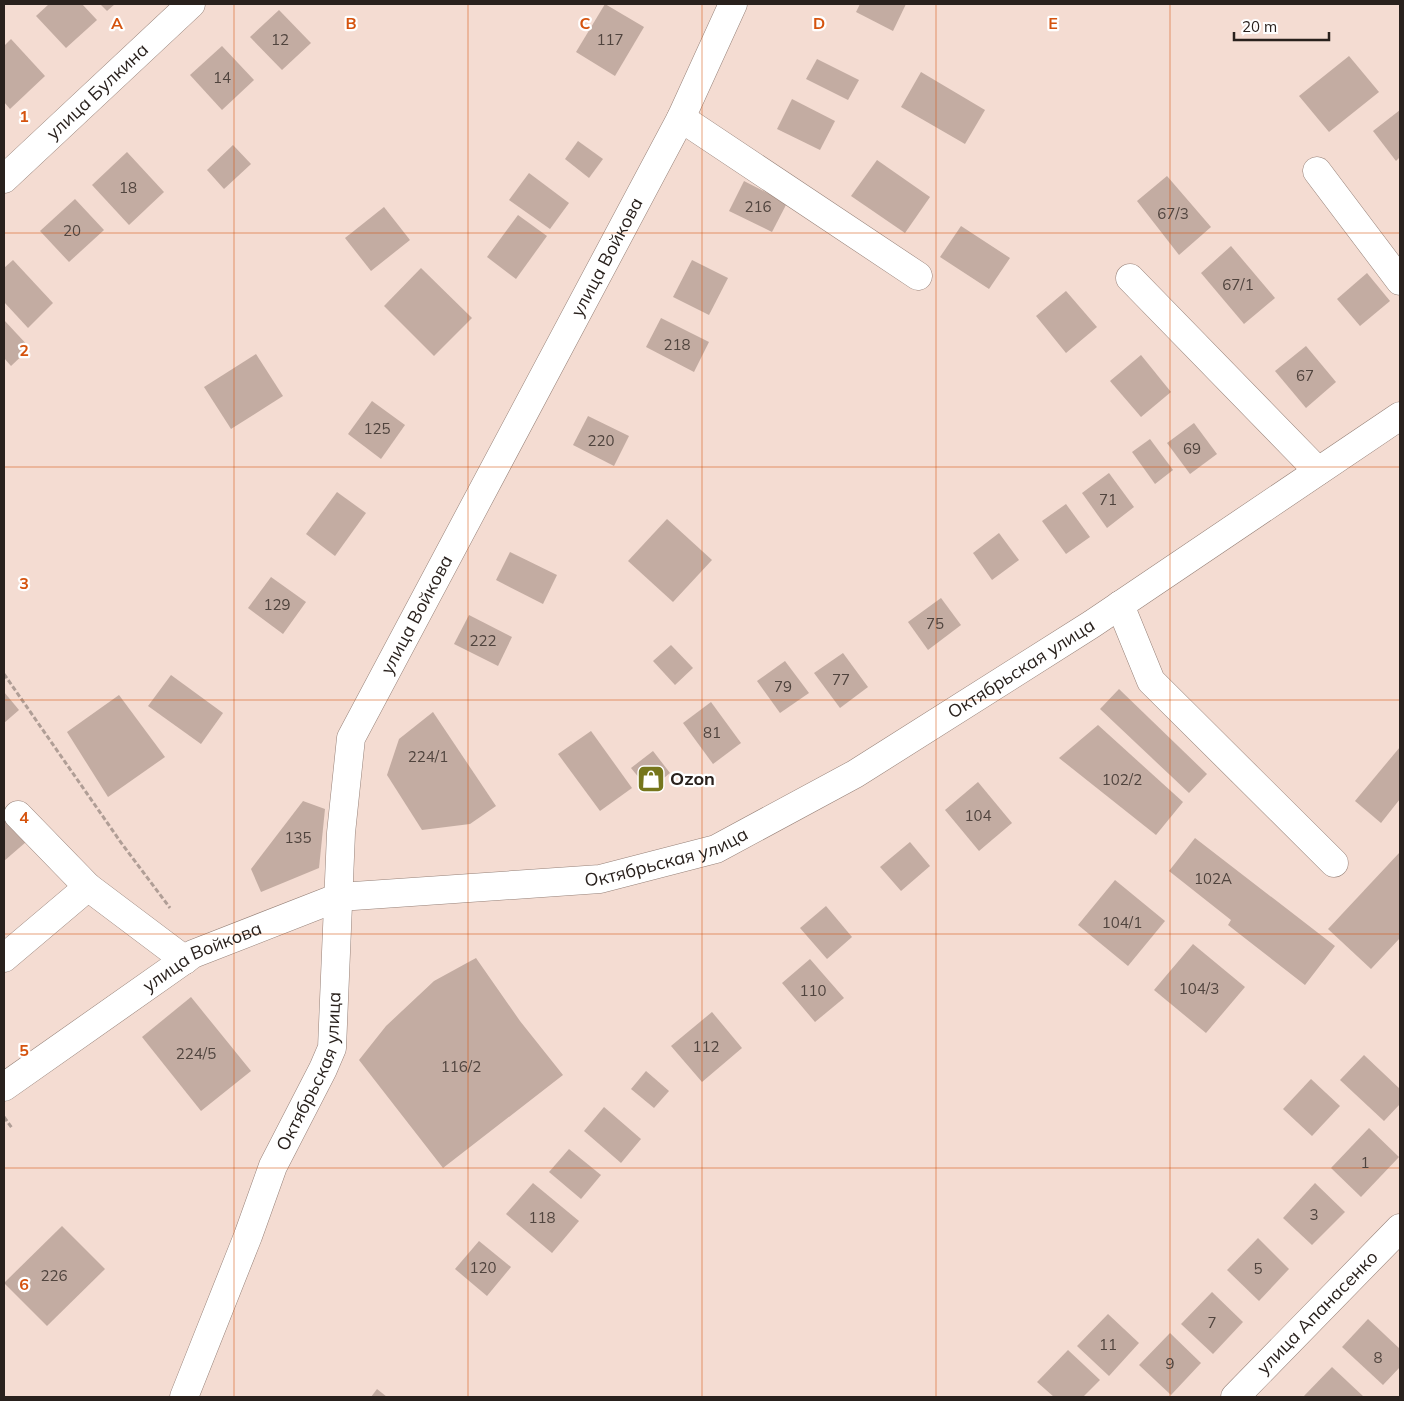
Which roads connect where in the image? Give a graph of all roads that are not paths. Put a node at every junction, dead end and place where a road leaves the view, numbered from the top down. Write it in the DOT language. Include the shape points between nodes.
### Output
graph roads {
  1 [pos="191,4"];
  2 [pos="733,4"];
  3 [pos="681,118"];
  4 [pos="1317,170"];
  5 [pos="4,179"];
  6 [pos="918,276"];
  7 [pos="1130,278"];
  8 [pos="1400,281"];
  9 [pos="1400,416"];
  10 [pos="1318,472"];
  11 [pos="1120,605"];
  12 [pos="18,814"];
  13 [pos="1334,863"];
  14 [pos="88,886"];
  15 [pos="339,897"];
  16 [pos="4,958"];
  17 [pos="186,960"];
  18 [pos="4,1087"];
  19 [pos="1400,1228"];
  20 [pos="184,1397"];
  21 [pos="1235,1397"];
  1 -- 5 [label="street, улица Булкина"];
  2 -- 3 [label="street, улица Войкова"];
  3 -- 6 [label="street"];
  3 -- 15 [label="street, улица Войкова" via="351,738 341,833"];
  4 -- 8 [label="street"];
  7 -- 10 [label="street"];
  9 -- 10 [label="street, Октябрьская улица"];
  10 -- 11 [label="street, Октябрьская улица"];
  11 -- 13 [label="street" via="1151,681"];
  11 -- 15 [label="street, Октябрьская улица" via="855,774 716,849 600,880"];
  12 -- 14 [label="street"];
  14 -- 16 [label="street"];
  14 -- 17 [label="street"];
  15 -- 17 [label="street, улица Войкова" via="193,954"];
  15 -- 20 [label="street, Октябрьская улица" via="332,1048 272,1166"];
  17 -- 18 [label="street, улица Войкова"];
  19 -- 21 [label="street, улица Апанасенко"];
}
